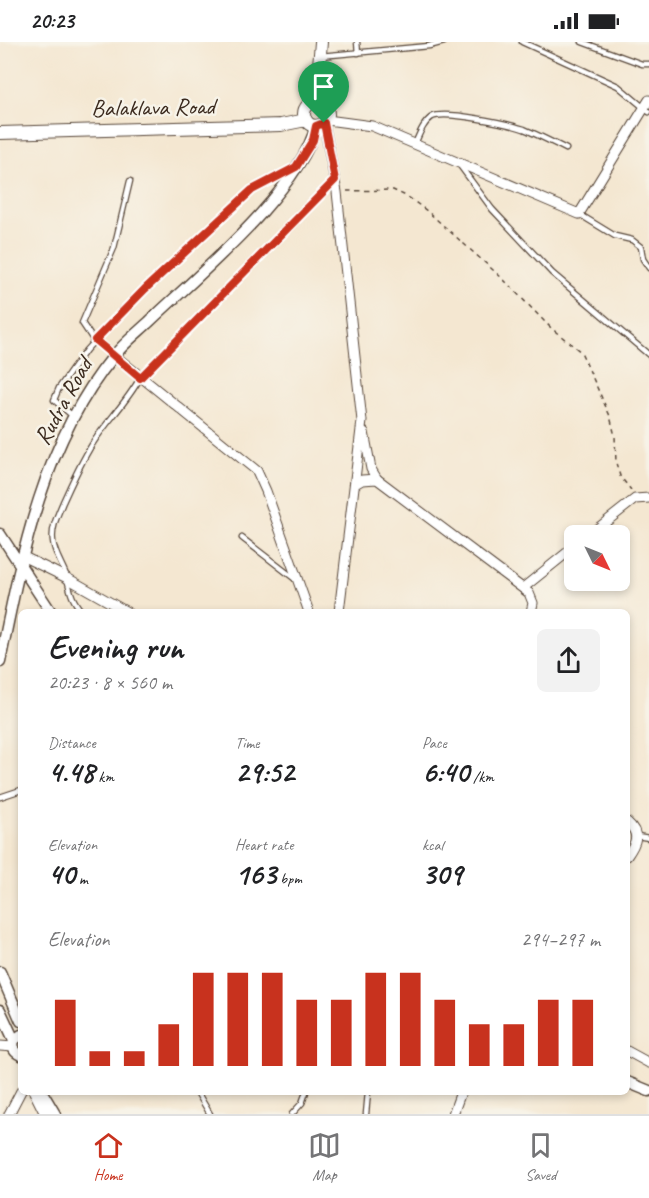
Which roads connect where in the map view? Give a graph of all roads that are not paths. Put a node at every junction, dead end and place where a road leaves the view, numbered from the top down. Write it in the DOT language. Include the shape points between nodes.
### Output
graph roads {
  1 [pos="357,42"];
  2 [pos="444,42"];
  3 [pos="522,42"];
  4 [pos="582,42"];
  5 [pos="320,47"];
  6 [pos="358,53"];
  7 [pos="649,64"];
  8 [pos="316,101"];
  9 [pos="648,106"];
  10 [pos="318,122"];
  11 [pos="0,133"];
  12 [pos="415,144"];
  13 [pos="566,149"];
  14 [pos="458,162"];
  15 [pos="296,167"];
  16 [pos="335,180"];
  17 [pos="130,181"];
  18 [pos="579,214"];
  19 [pos="649,267"];
  20 [pos="95,340"];
  21 [pos="114,355"];
  22 [pos="649,355"];
  23 [pos="140,378"];
  24 [pos="74,417"];
  25 [pos="362,421"];
  26 [pos="377,479"];
  27 [pos="355,484"];
  28 [pos="646,499"];
  29 [pos="602,525"];
  30 [pos="0,534"];
  31 [pos="242,538"];
  32 [pos="564,554"];
  33 [pos="21,561"];
  34 [pos="67,578"];
  35 [pos="297,580"];
  36 [pos="523,588"];
  37 [pos="49,609"];
  38 [pos="80,609"];
  39 [pos="121,609"];
  40 [pos="308,609"];
  41 [pos="339,609"];
  42 [pos="531,609"];
  43 [pos="0,662"];
  44 [pos="18,791"];
  45 [pos="0,797"];
  46 [pos="630,825"];
  47 [pos="637,836"];
  48 [pos="649,840"];
  49 [pos="630,852"];
  50 [pos="0,972"];
  51 [pos="0,1010"];
  52 [pos="18,1014"];
  53 [pos="17,1044"];
  54 [pos="0,1046"];
  55 [pos="630,1053"];
  56 [pos="649,1063"];
  57 [pos="630,1083"];
  58 [pos="649,1091"];
  59 [pos="19,1095"];
  60 [pos="35,1095"];
  61 [pos="44,1095"];
  62 [pos="52,1095"];
  63 [pos="199,1095"];
  64 [pos="305,1095"];
  65 [pos="368,1095"];
  66 [pos="460,1095"];
  67 [pos="9,1114"];
  68 [pos="45,1114"];
  69 [pos="56,1114"];
  70 [pos="210,1114"];
  71 [pos="291,1114"];
  72 [pos="366,1114"];
  73 [pos="453,1114"];
  1 -- 6 [label="lane"];
  2 -- 6 [label="lane"];
  3 -- 9 [label="lane" via="618,86"];
  4 -- 7 [label="lane"];
  5 -- 6 [label="lane"];
  5 -- 8 [label="main road"];
  8 -- 10 [label="main road" via="327,108"];
  8 -- 10 [label="main road" via="306,108"];
  9 -- 18 [label="street"];
  10 -- 11 [label="main road, Balaklava Road"];
  10 -- 12 [label="street" via="372,126"];
  10 -- 15 [label="street, Rudra Road" via="313,140"];
  10 -- 16 [label="street"];
  12 -- 13 [label="lane" via="429,119 451,115 523,129"];
  12 -- 14 [label="street"];
  14 -- 18 [label="street"];
  14 -- 22 [label="lane" via="492,209 552,273"];
  15 -- 20 [label="lane" via="252,190"];
  15 -- 21 [label="street, Rudra Road" via="246,229"];
  16 -- 23 [label="lane"];
  16 -- 25 [label="street"];
  17 -- 20 [label="lane" via="114,249 83,317 84,328"];
  18 -- 19 [label="lane" via="615,236 632,240 640,247"];
  20 -- 21 [label="lane"];
  20 -- 24 [label="lane" via="54,400"];
  21 -- 23 [label="street"];
  21 -- 24 [label="street, Rudra Road"];
  23 -- 34 [label="lane" via="129,398 97,436 58,514 53,542"];
  23 -- 35 [label="street" via="256,471"];
  24 -- 33 [label="street, Rudra Road" via="49,475"];
  25 -- 26 [label="street" via="368,458"];
  25 -- 27 [label="street"];
  26 -- 27 [label="street"];
  26 -- 36 [label="street"];
  27 -- 41 [label="street"];
  28 -- 29 [label="street" via="634,499"];
  30 -- 33 [label="street"];
  31 -- 35 [label="lane"];
  32 -- 36 [label="street"];
  33 -- 34 [label="street"];
  33 -- 37 [label="street"];
  33 -- 43 [label="street, Rudra Road"];
  34 -- 38 [label="lane"];
  34 -- 39 [label="street"];
  35 -- 40 [label="street"];
  36 -- 42 [label="street" via="532,600"];
  44 -- 45 [label="lane"];
  46 -- 47 [label="street"];
  47 -- 48 [label="lane"];
  47 -- 49 [label="street"];
  50 -- 52 [label="street"];
  51 -- 53 [label="street"];
  53 -- 54 [label="street"];
  55 -- 56 [label="street"];
  57 -- 58 [label="street"];
  59 -- 67 [label="street"];
  60 -- 68 [label="street"];
  61 -- 69 [label="street"];
  62 -- 69 [label="street"];
  63 -- 70 [label="lane"];
  64 -- 71 [label="lane"];
  65 -- 72 [label="lane"];
  66 -- 73 [label="street"];
}
